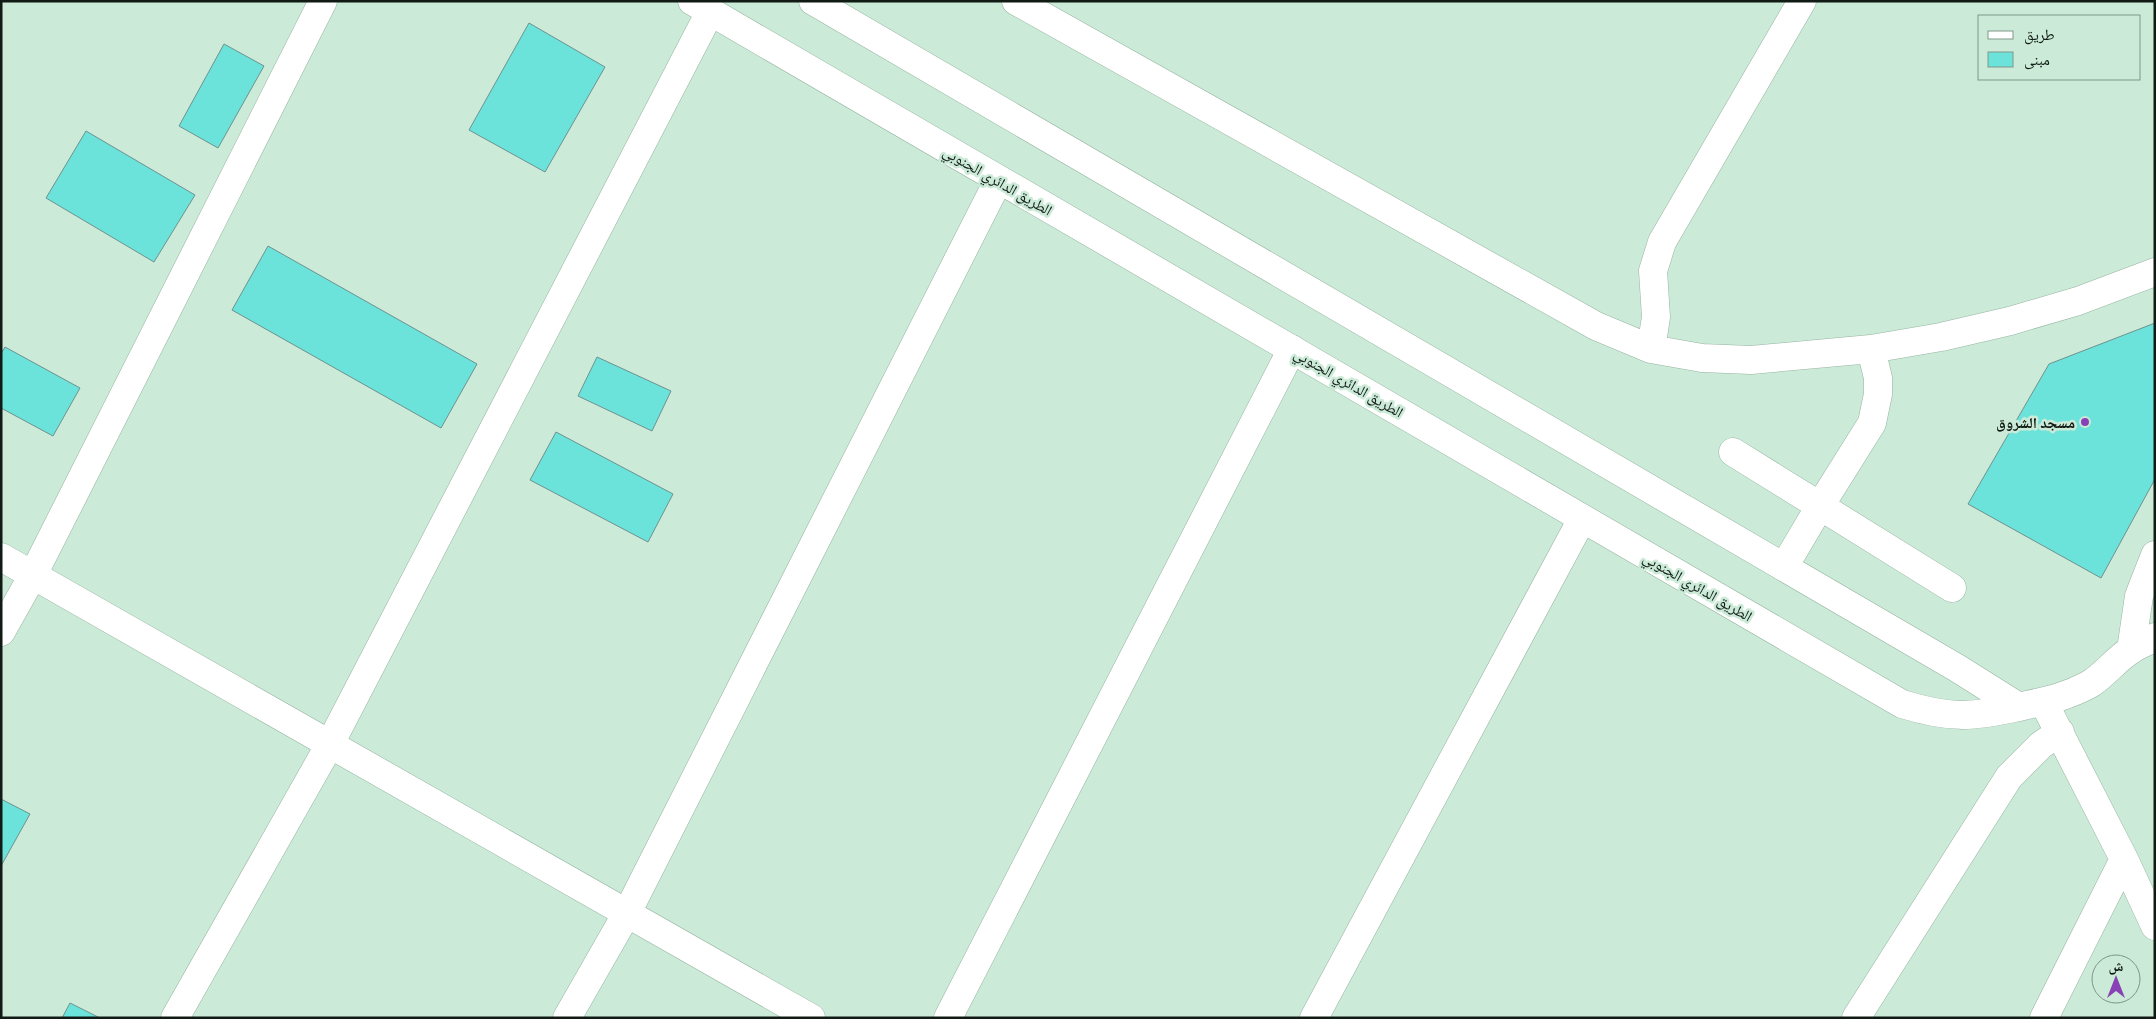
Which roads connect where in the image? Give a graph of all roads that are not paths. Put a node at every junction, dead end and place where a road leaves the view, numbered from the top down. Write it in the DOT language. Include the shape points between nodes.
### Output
graph roads {
  1 [pos="324,1"];
  2 [pos="814,1"];
  3 [pos="1016,1"];
  4 [pos="1802,1"];
  5 [pos="701,7"];
  6 [pos="998,181"];
  7 [pos="2155,272"];
  8 [pos="1292,349"];
  9 [pos="1651,349"];
  10 [pos="1871,349"];
  11 [pos="1734,452"];
  12 [pos="1820,506"];
  13 [pos="1582,519"];
  14 [pos="2155,555"];
  15 [pos="1,558"];
  16 [pos="1784,567"];
  17 [pos="33,575"];
  18 [pos="1952,588"];
  19 [pos="1,632"];
  20 [pos="2155,637"];
  21 [pos="2131,650"];
  22 [pos="2031,705"];
  23 [pos="2060,732"];
  24 [pos="330,744"];
  25 [pos="2124,859"];
  26 [pos="626,913"];
  27 [pos="2155,926"];
  28 [pos="175,1018"];
  29 [pos="567,1018"];
  30 [pos="811,1018"];
  31 [pos="948,1018"];
  32 [pos="1314,1018"];
  33 [pos="1856,1018"];
  34 [pos="2044,1018"];
  1 -- 17 [label="street"];
  2 -- 16 [label="street"];
  3 -- 9 [label="street" via="1596,326"];
  4 -- 9 [label="street" via="1662,242 1653,271 1656,317"];
  5 -- 6 [label="street, الطريق الدائري الجنوبي"];
  5 -- 24 [label="street"];
  6 -- 8 [label="street, الطريق الدائري الجنوبي"];
  6 -- 26 [label="street"];
  7 -- 10 [label="street" via="2078,301 2010,321"];
  8 -- 13 [label="street, الطريق الدائري الجنوبي"];
  8 -- 31 [label="street"];
  9 -- 10 [label="street" via="1702,358 1751,360"];
  10 -- 12 [label="street" via="1878,378 1872,423"];
  11 -- 12 [label="street"];
  12 -- 16 [label="street"];
  12 -- 18 [label="street"];
  13 -- 22 [label="street, الطريق الدائري الجنوبي" via="1902,704 1925,711 1972,716"];
  13 -- 32 [label="street"];
  14 -- 21 [label="street" via="2139,596"];
  15 -- 17 [label="street"];
  16 -- 22 [label="street" via="1957,668"];
  17 -- 19 [label="street"];
  17 -- 24 [label="street"];
  20 -- 21 [label="street, الطريق الدائري الجنوبي"];
  21 -- 22 [label="street, الطريق الدائري الجنوبي" via="2092,683 2069,695"];
  22 -- 23 [label="street"];
  23 -- 25 [label="street"];
  23 -- 33 [label="street" via="2041,745 2009,777"];
  24 -- 26 [label="street"];
  24 -- 28 [label="street"];
  25 -- 27 [label="street"];
  25 -- 34 [label="street"];
  26 -- 29 [label="street"];
  26 -- 30 [label="street"];
}
